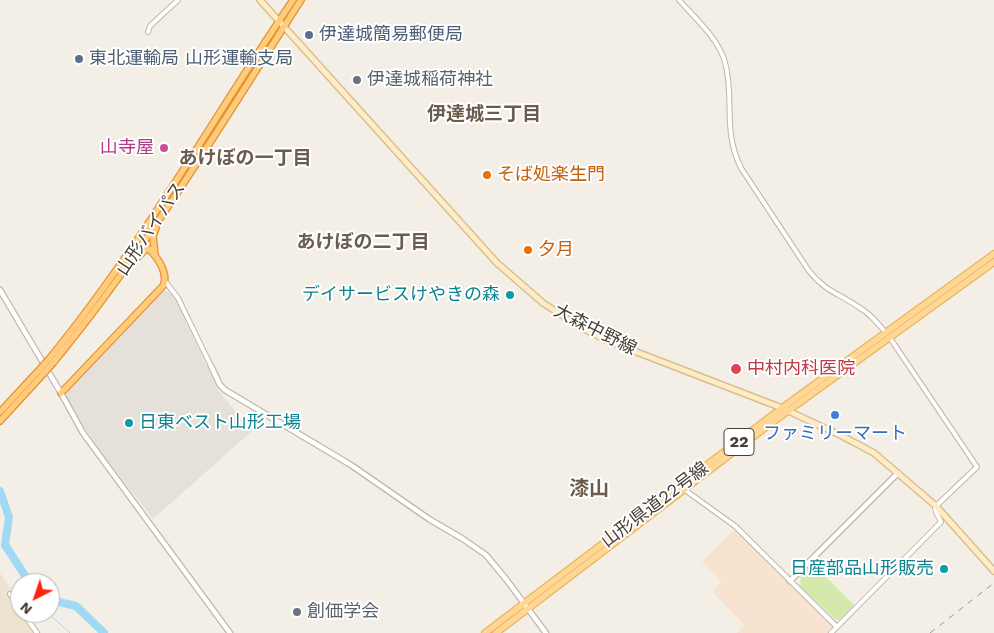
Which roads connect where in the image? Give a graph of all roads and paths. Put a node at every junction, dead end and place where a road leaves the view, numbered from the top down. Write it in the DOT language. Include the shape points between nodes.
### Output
graph roads {
  1 [pos="178,0"];
  2 [pos="260,0"];
  3 [pos="293,0"];
  4 [pos="301,0"];
  5 [pos="679,0"];
  6 [pos="279,21"];
  7 [pos="284,26"];
  8 [pos="148,32"];
  9 [pos="188,174"];
  10 [pos="994,254"];
  11 [pos="155,255"];
  12 [pos="994,262"];
  13 [pos="165,281"];
  14 [pos="114,285"];
  15 [pos="0,290"];
  16 [pos="888,336"];
  17 [pos="51,361"];
  18 [pos="210,366"];
  19 [pos="26,389"];
  20 [pos="61,393"];
  21 [pos="782,408"];
  22 [pos="0,412"];
  23 [pos="788,412"];
  24 [pos="0,420"];
  25 [pos="898,473"];
  26 [pos="685,490"];
  27 [pos="936,506"];
  28 [pos="994,571"];
  29 [pos="790,581"];
  30 [pos="526,606"];
  31 [pos="837,627"];
  32 [pos="230,633"];
  33 [pos="485,633"];
  34 [pos="496,633"];
  35 [pos="546,633"];
  36 [pos="831,633"];
  1 -- 8 [label="street" via="150,26"];
  2 -- 6 [label="main road, 大森中野線"];
  3 -- 6 [label="highway, 山形バイパス"];
  4 -- 7 [label="highway, 山形バイパス"];
  5 -- 16 [label="street" via="716,43 725,61 730,132 741,168 819,284 862,308"];
  6 -- 7 [label="main road, 大森中野線"];
  6 -- 17 [label="highway, 山形バイパス" via="140,238"];
  7 -- 9 [label="highway, 山形バイパス"];
  7 -- 21 [label="main road, 大森中野線" via="496,263 543,303 608,341"];
  9 -- 11 [label="highway" via="155,231"];
  9 -- 14 [label="highway, 山形バイパス"];
  10 -- 16 [label="main road, 山形県道22号線 / 22"];
  11 -- 13 [label="highway"];
  11 -- 14 [label="highway" via="149,249 139,254"];
  12 -- 16 [label="main road, 山形県道22号線 / 22"];
  13 -- 18 [label="street" via="178,298"];
  13 -- 20 [label="highway" via="157,294"];
  14 -- 17 [label="highway, 山形バイパス"];
  15 -- 20 [label="street"];
  16 -- 21 [label="main road, 山形県道22号線 / 22"];
  16 -- 23 [label="main road, 山形県道22号線 / 22"];
  16 -- 27 [label="street" via="977,467"];
  17 -- 19 [label="highway, 山形バイパス, bridge"];
  18 -- 30 [label="street" via="225,390 351,465 486,556"];
  19 -- 22 [label="highway, 山形バイパス"];
  19 -- 24 [label="highway, 山形バイパス"];
  20 -- 32 [label="street" via="97,454"];
  21 -- 23 [label="main road, 大森中野線"];
  21 -- 30 [label="main road, 山形県道22号線 / 22"];
  23 -- 25 [label="main road, 大森中野線" via="842,436 874,454"];
  23 -- 26 [label="main road, 山形県道22号線 / 22"];
  25 -- 27 [label="main road, 大森中野線"];
  25 -- 29 [label="street"];
  26 -- 29 [label="street" via="735,526"];
  26 -- 30 [label="main road, 山形県道22号線 / 22"];
  27 -- 28 [label="main road, 大森中野線"];
  27 -- 31 [label="street" via="941,522"];
  29 -- 31 [label="street"];
  30 -- 33 [label="main road, 山形県道22号線 / 22"];
  30 -- 34 [label="main road, 山形県道22号線 / 22"];
  30 -- 35 [label="street"];
  31 -- 36 [label="street"];
}
